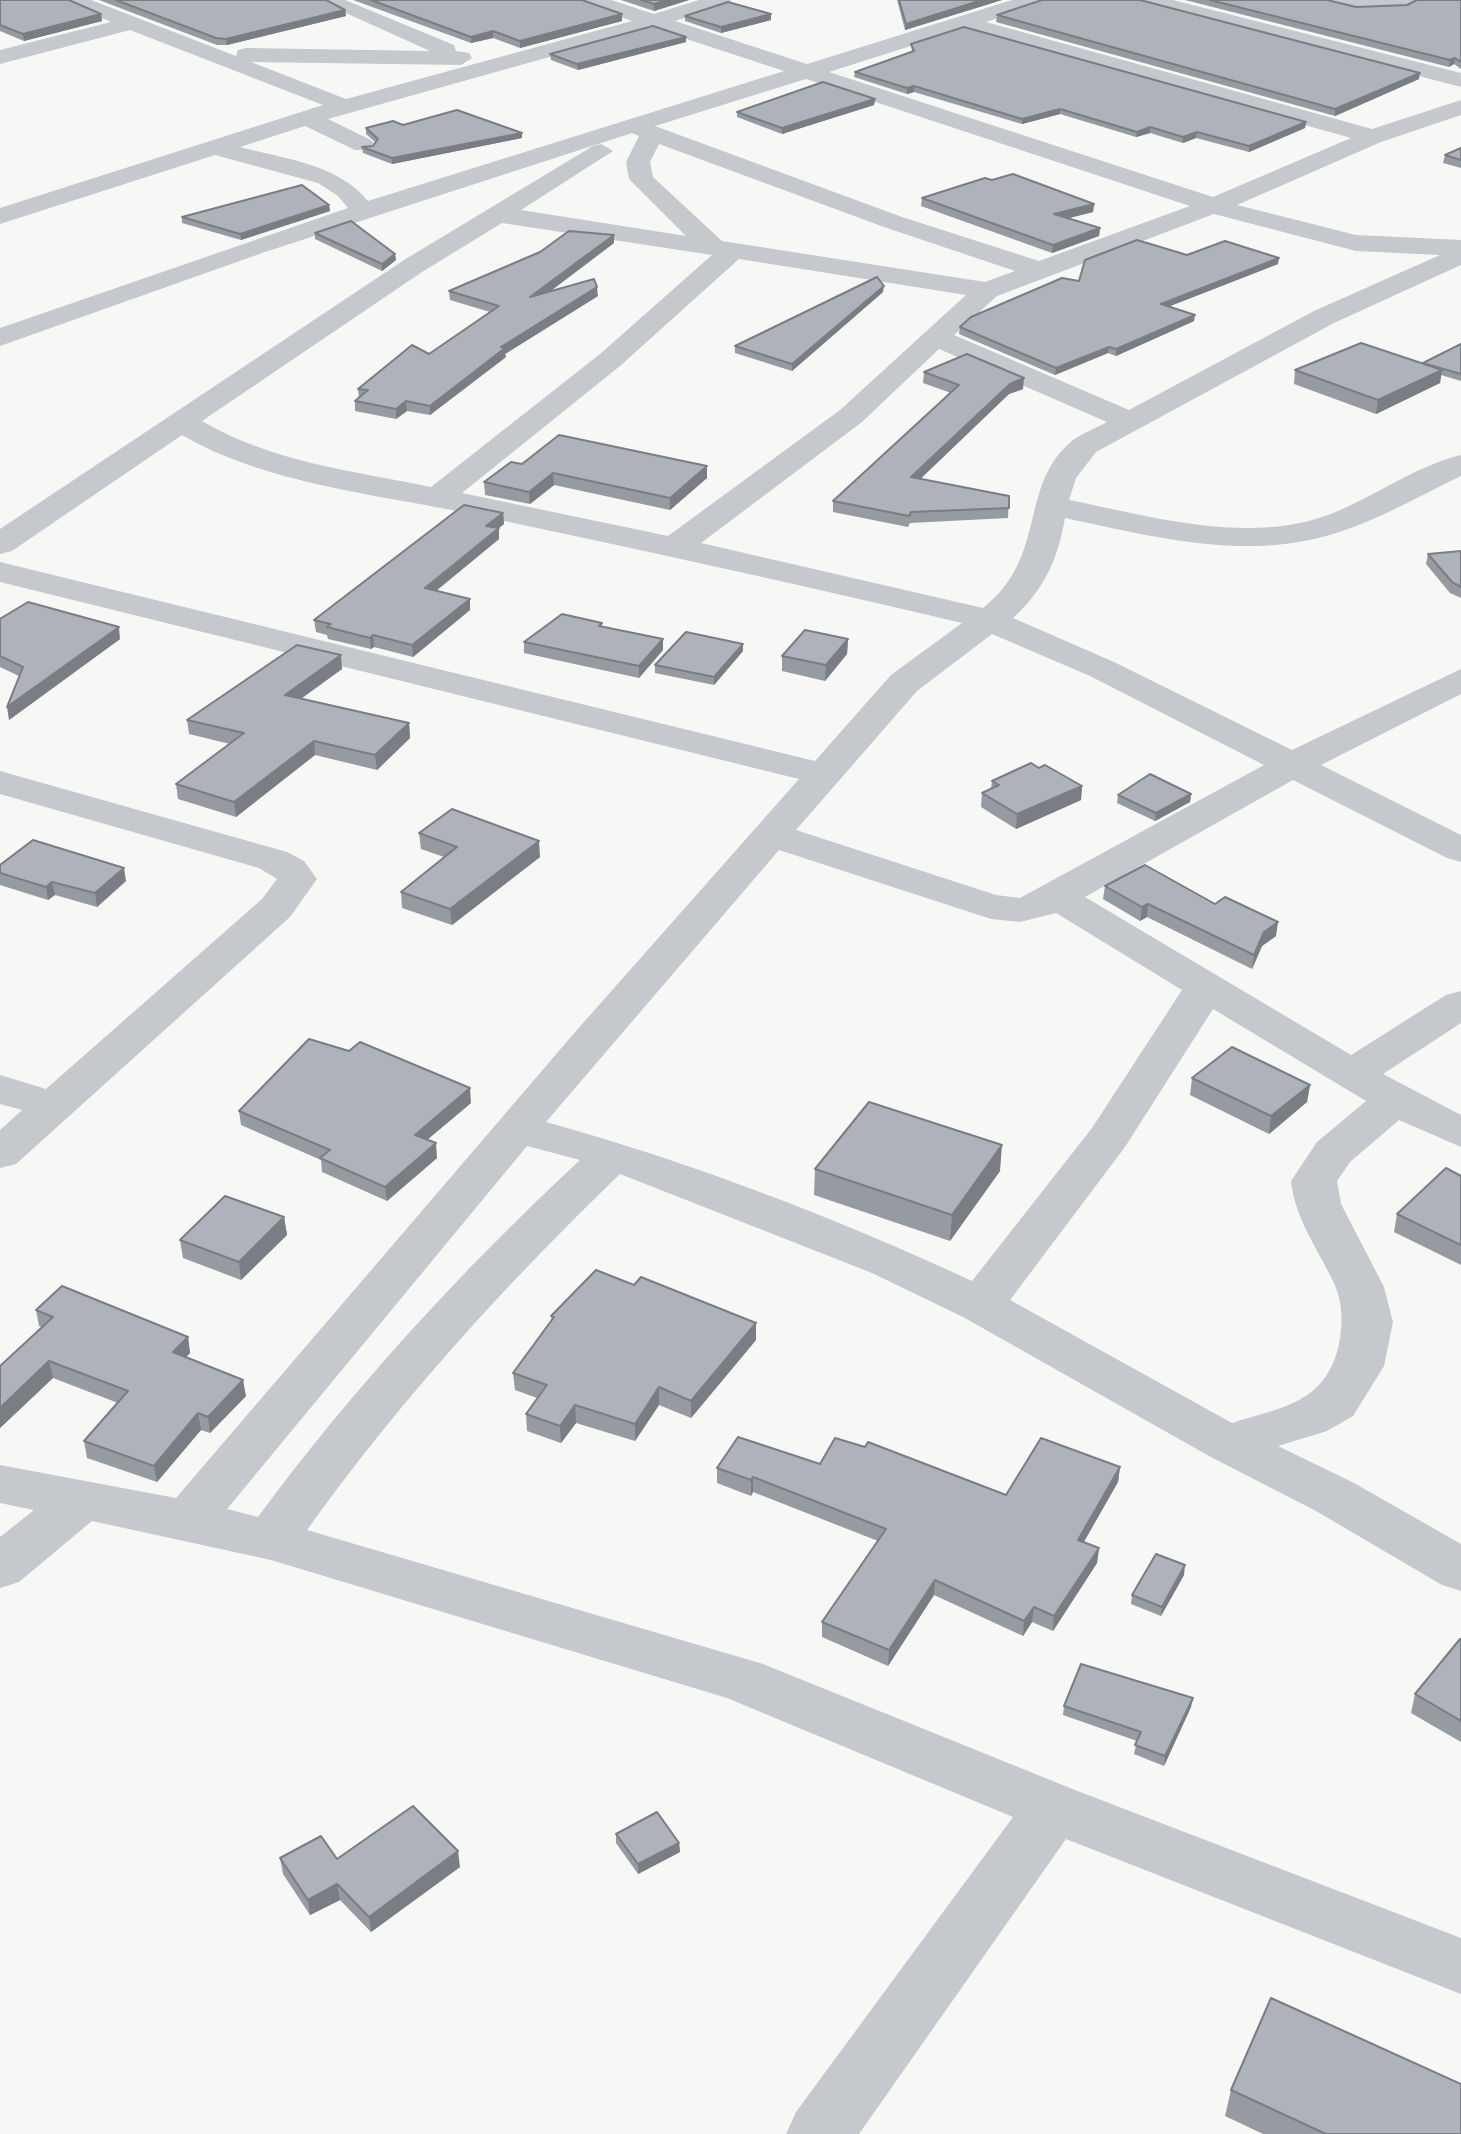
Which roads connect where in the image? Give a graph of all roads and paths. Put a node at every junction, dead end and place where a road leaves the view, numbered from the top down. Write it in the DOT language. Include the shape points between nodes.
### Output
graph roads {
  1 [pos="72,0"];
  2 [pos="327,0"];
  3 [pos="590,0"];
  4 [pos="721,0"];
  5 [pos="1033,0"];
  6 [pos="1148,0"];
  7 [pos="1331,0"];
  8 [pos="1415,0"];
  9 [pos="1281,15"];
  10 [pos="367,17"];
  11 [pos="653,20"];
  12 [pos="963,22"];
  13 [pos="129,24"];
  14 [pos="1253,25"];
  15 [pos="212,54"];
  16 [pos="250,56"];
  17 [pos="0,57"];
  18 [pos="479,62"];
  19 [pos="814,72"];
  20 [pos="1461,80"];
  21 [pos="345,106"];
  22 [pos="1461,107"];
  23 [pos="307,118"];
  24 [pos="647,127"];
  25 [pos="1373,137"];
  26 [pos="363,145"];
  27 [pos="215,148"];
  28 [pos="1060,158"];
  29 [pos="1021,170"];
  30 [pos="1213,206"];
  31 [pos="364,212"];
  32 [pos="495,214"];
  33 [pos="0,216"];
  34 [pos="723,247"];
  35 [pos="1461,248"];
  36 [pos="1461,255"];
  37 [pos="1036,269"];
  38 [pos="1339,278"];
  39 [pos="987,290"];
  40 [pos="1,336"];
  41 [pos="937,338"];
  42 [pos="180,421"];
  43 [pos="1129,421"];
  44 [pos="1461,464"];
  45 [pos="434,500"];
  46 [pos="1051,506"];
  47 [pos="0,544"];
  48 [pos="672,549"];
  49 [pos="0,572"];
  50 [pos="987,619"];
  51 [pos="1461,680"];
  52 [pos="1290,766"];
  53 [pos="823,774"];
  54 [pos="0,782"];
  55 [pos="772,835"];
  56 [pos="1461,850"];
  57 [pos="1057,897"];
  58 [pos="1207,985"];
  59 [pos="1461,1004"];
  60 [pos="1352,1074"];
  61 [pos="0,1089"];
  62 [pos="1395,1100"];
  63 [pos="51,1105"];
  64 [pos="519,1129"];
  65 [pos="1461,1133"];
  66 [pos="0,1154"];
  67 [pos="613,1155"];
  68 [pos="980,1305"];
  69 [pos="1227,1443"];
  70 [pos="0,1484"];
  71 [pos="82,1500"];
  72 [pos="188,1520"];
  73 [pos="271,1540"];
  74 [pos="0,1567"];
  75 [pos="1461,1570"];
  76 [pos="1054,1808"];
  77 [pos="1461,1966"];
  78 [pos="820,2134"];
  1 -- 13 [label="street"];
  2 -- 10 [label="street"];
  3 -- 11 [label="street"];
  4 -- 11 [label="street"];
  5 -- 12 [label="street"];
  6 -- 14 [label="street"];
  7 -- 8 [label="street" via="1379,5"];
  9 -- 14 [label="street"];
  10 -- 16 [label="street" via="345,37"];
  10 -- 18 [label="street"];
  11 -- 18 [label="street"];
  11 -- 19 [label="street"];
  12 -- 19 [label="street"];
  12 -- 25 [label="street"];
  13 -- 15 [label="street"];
  13 -- 17 [label="street"];
  14 -- 20 [label="street"];
  15 -- 16 [label="street"];
  15 -- 21 [label="street"];
  16 -- 18 [label="street"];
  18 -- 21 [label="street"];
  19 -- 24 [label="street"];
  19 -- 28 [label="street"];
  21 -- 23 [label="street"];
  22 -- 25 [label="street"];
  23 -- 26 [label="street"];
  23 -- 27 [label="street"];
  24 -- 31 [label="street"];
  24 -- 32 [label="street"];
  24 -- 34 [label="street" via="638,162 641,179"];
  24 -- 37 [label="street"];
  25 -- 30 [label="street"];
  27 -- 31 [label="street" via="334,180"];
  27 -- 33 [label="street"];
  28 -- 29 [label="street"];
  28 -- 30 [label="street"];
  30 -- 37 [label="street"];
  30 -- 38 [label="street"];
  31 -- 40 [label="street"];
  32 -- 34 [label="street"];
  32 -- 42 [label="street"];
  34 -- 39 [label="street"];
  34 -- 45 [label="street" via="610,360"];
  35 -- 38 [label="street"];
  36 -- 38 [label="street"];
  37 -- 39 [label="street"];
  38 -- 43 [label="street"];
  39 -- 41 [label="street"];
  41 -- 43 [label="street"];
  41 -- 48 [label="street" via="851,416"];
  42 -- 45 [label="street" via="212,440 275,464"];
  42 -- 47 [label="street"];
  43 -- 46 [label="street" via="1069,461 1057,480"];
  44 -- 46 [label="street" via="1315,529 1280,534 1201,531"];
  45 -- 48 [label="street"];
  46 -- 50 [label="street" via="1042,554 1030,580"];
  48 -- 50 [label="street"];
  49 -- 53 [label="street"];
  50 -- 52 [label="street" via="1074,656"];
  50 -- 53 [label="street" via="929,659"];
  51 -- 52 [label="street"];
  52 -- 56 [label="street"];
  52 -- 57 [label="street"];
  53 -- 55 [label="street"];
  54 -- 63 [label="street" via="273,860 297,879 276,908 210,969"];
  55 -- 57 [label="street" via="991,907 1020,910"];
  55 -- 64 [label="street"];
  57 -- 58 [label="street"];
  58 -- 60 [label="street"];
  58 -- 68 [label="street" via="1109,1137"];
  59 -- 60 [label="street"];
  60 -- 62 [label="street"];
  61 -- 63 [label="street"];
  62 -- 65 [label="street"];
  62 -- 69 [label="street" via="1333,1152 1314,1181 1317,1204 1360,1287 1368,1322 1359,1366 1335,1403 1309,1418"];
  63 -- 66 [label="street"];
  64 -- 67 [label="street"];
  64 -- 72 [label="street"];
  67 -- 68 [label="street" via="889,1262"];
  67 -- 73 [label="street" via="438,1327 346,1436"];
  68 -- 69 [label="street"];
  69 -- 75 [label="street" via="1335,1497"];
  70 -- 71 [label="street"];
  71 -- 72 [label="street"];
  71 -- 74 [label="street"];
  72 -- 73 [label="street"];
  73 -- 76 [label="street" via="743,1680"];
  76 -- 77 [label="street"];
  76 -- 78 [label="street"];
}
